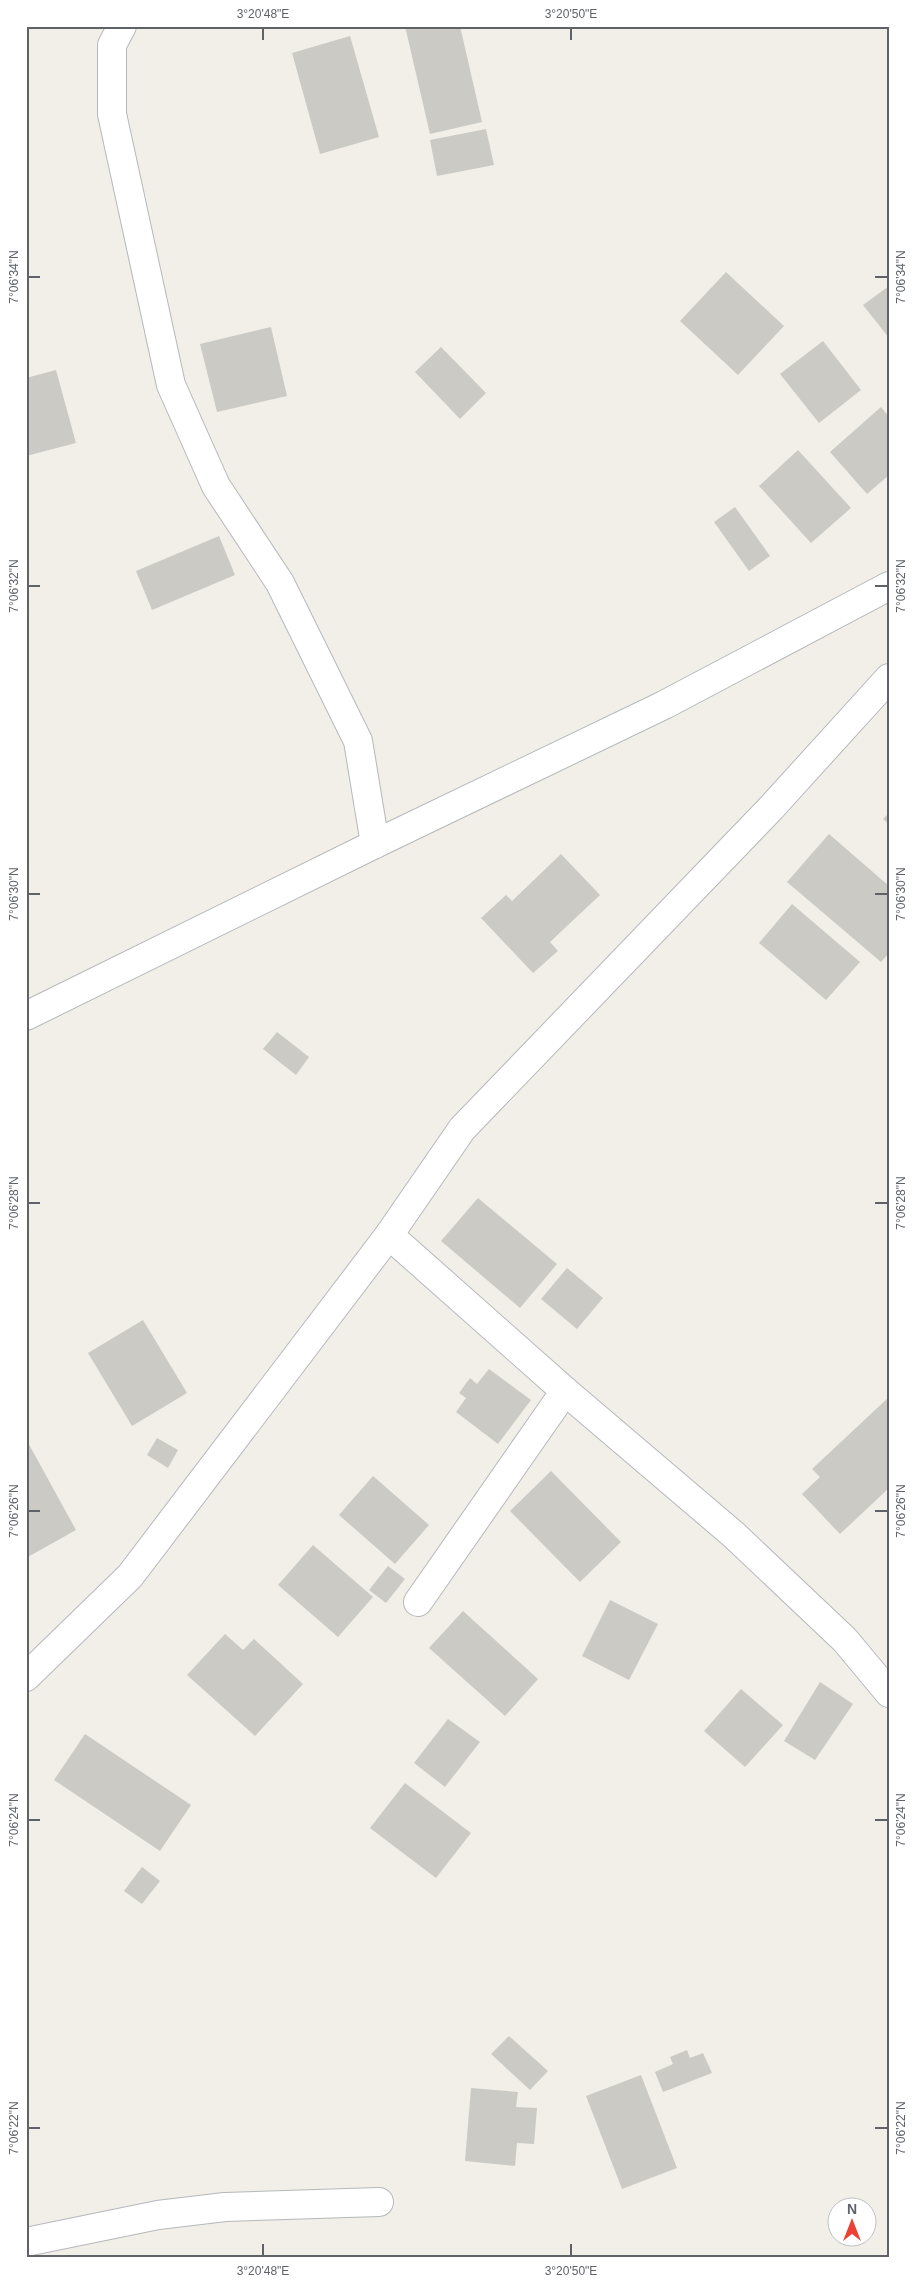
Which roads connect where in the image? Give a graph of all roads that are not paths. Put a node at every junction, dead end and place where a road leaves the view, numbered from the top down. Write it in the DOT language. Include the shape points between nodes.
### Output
graph roads {
  1 [pos="122,26"];
  2 [pos="889,586"];
  3 [pos="889,678"];
  4 [pos="375,844"];
  5 [pos="26,1016"];
  6 [pos="389,1235"];
  7 [pos="565,1391"];
  8 [pos="418,1602"];
  9 [pos="26,1677"];
  10 [pos="889,1693"];
  11 [pos="379,2202"];
  12 [pos="26,2242"];
  1 -- 4 [label="street" via="112,45 112,114 171,385 216,486 280,583 358,741"];
  2 -- 4 [label="street" via="664,704"];
  3 -- 6 [label="street" via="771,808 462,1129"];
  4 -- 5 [label="street"];
  6 -- 7 [label="street"];
  6 -- 9 [label="street" via="130,1576"];
  7 -- 8 [label="street"];
  7 -- 10 [label="street" via="734,1535 845,1640"];
  11 -- 12 [label="street" via="225,2207 158,2215"];
}
